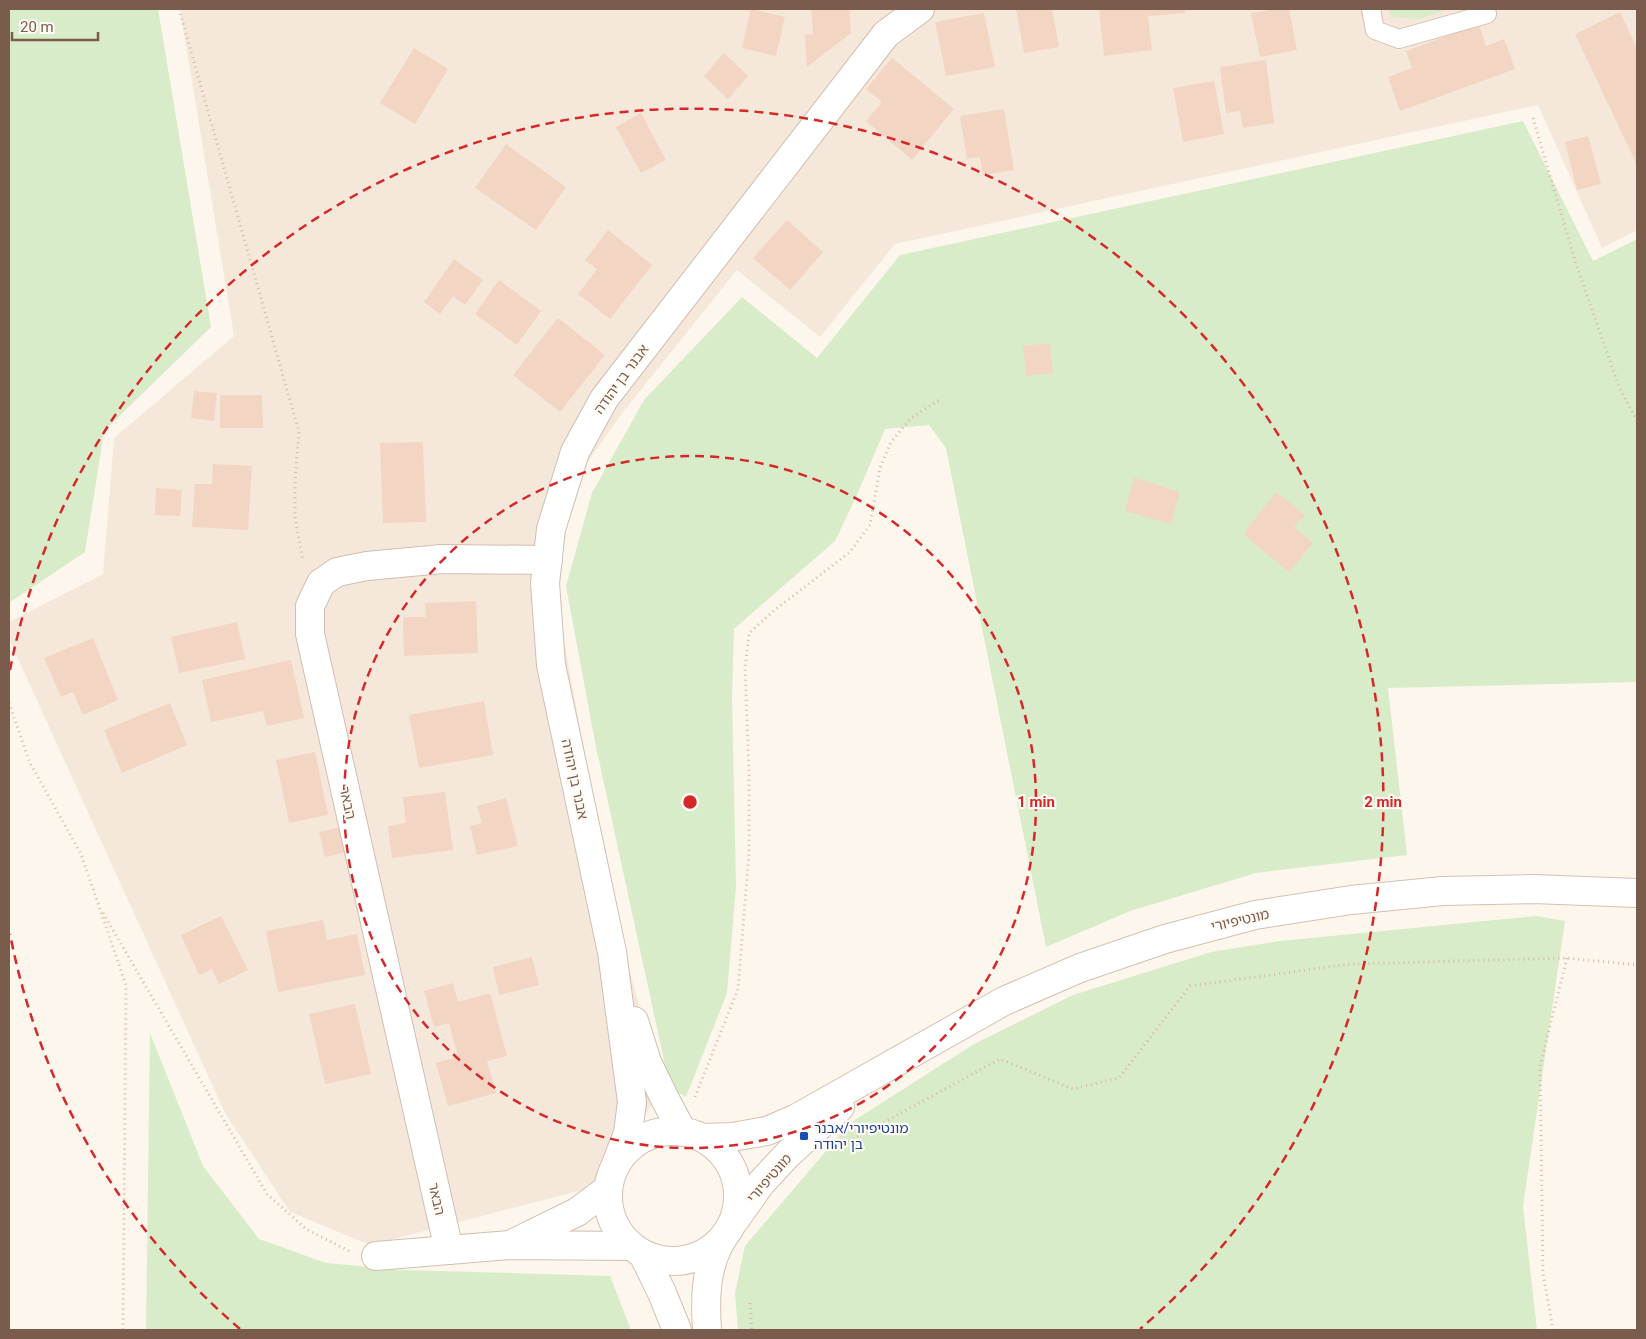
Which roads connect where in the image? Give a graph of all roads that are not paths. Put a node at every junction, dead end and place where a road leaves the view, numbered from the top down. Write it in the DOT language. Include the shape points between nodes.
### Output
graph roads {
  1 [pos="920,9"];
  2 [pos="1371,9"];
  3 [pos="1487,14"];
  4 [pos="548,560"];
  5 [pos="1637,893"];
  6 [pos="612,952"];
  7 [pos="874,1076"];
  8 [pos="693,1134"];
  9 [pos="611,1178"];
  10 [pos="727,1232"];
  11 [pos="510,1245"];
  12 [pos="449,1250"];
  13 [pos="637,1250"];
  14 [pos="376,1256"];
  15 [pos="677,1330"];
  16 [pos="707,1330"];
  1 -- 4 [label="street, אבנר בן יהודה" via="886,34 604,399 575,452 551,529"];
  2 -- 3 [label="lane" via="1375,30 1399,39"];
  4 -- 6 [label="street, אבנר בן יהודה" via="545,584 551,664"];
  4 -- 12 [label="street, הבאר" via="442,559 368,566 337,572 321,584 310,606 310,634"];
  5 -- 7 [label="street, מונטיפיורי" via="1533,889 1443,891 1351,900 1255,915 1166,939 1080,968 1004,1001"];
  6 -- 8 [label="street, אבנר בן יהודה" via="647,1062 665,1100"];
  6 -- 9 [label="street, אבנר בן יהודה" via="632,1102 628,1133"];
  7 -- 8 [label="street, מונטיפיורי" via="767,1131 732,1137"];
  7 -- 10 [label="street, מונטיפיורי" via="761,1183"];
  8 -- 9 [label="street" via="662,1131 643,1138 626,1150"];
  8 -- 10 [label="street" via="719,1149 731,1165 738,1184 739,1203"];
  9 -- 11 [label="street" via="577,1212"];
  9 -- 13 [label="street" via="610,1210 617,1230"];
  10 -- 13 [label="street" via="704,1254 684,1261 663,1261"];
  10 -- 16 [label="street" via="708,1271"];
  11 -- 12 [label="street"];
  11 -- 13 [label="street"];
  12 -- 14 [label="street"];
  13 -- 15 [label="street" via="662,1293"];
}
